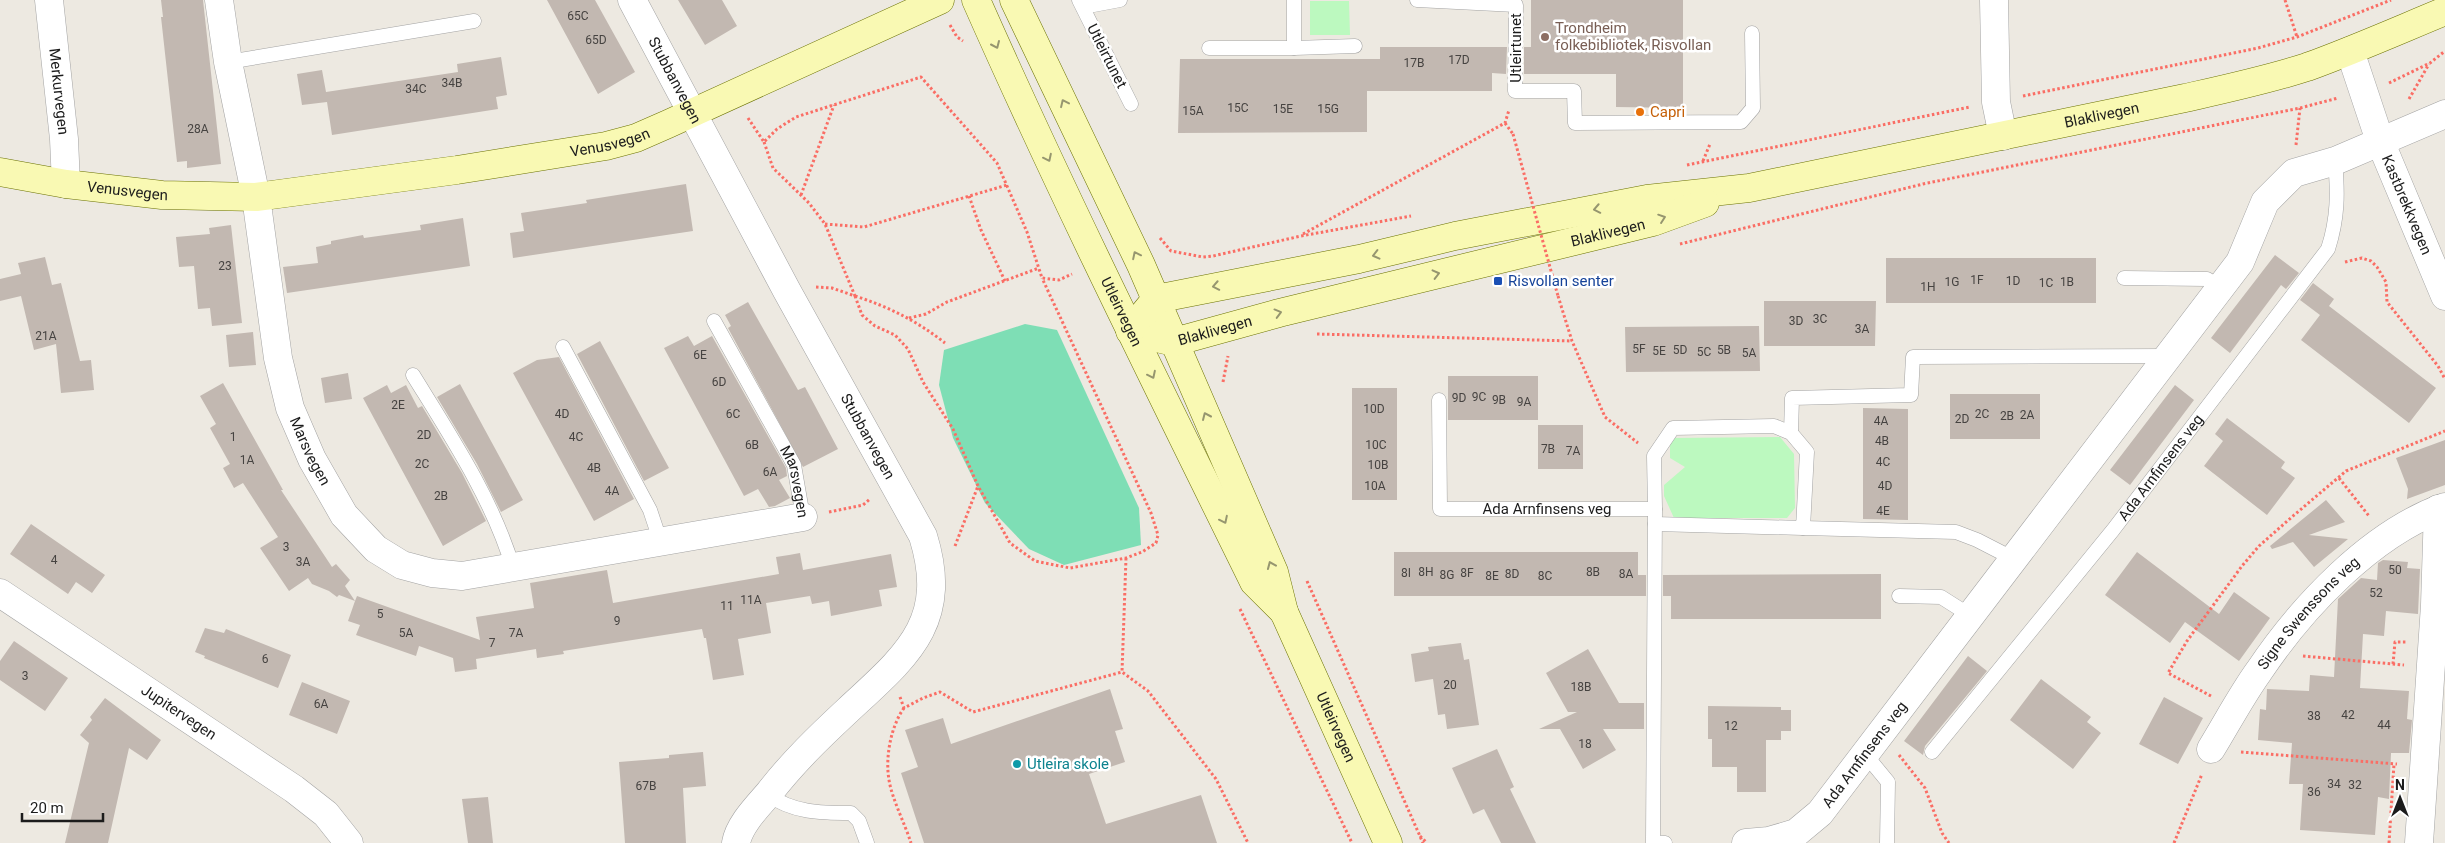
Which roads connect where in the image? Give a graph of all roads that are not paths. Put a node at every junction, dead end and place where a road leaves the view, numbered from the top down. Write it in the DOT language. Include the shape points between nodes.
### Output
graph roads {
  1 [pos="49,0"];
  2 [pos="219,0"];
  3 [pos="632,0"];
  4 [pos="940,0"];
  5 [pos="976,0"];
  6 [pos="1014,0"];
  7 [pos="1120,0"];
  8 [pos="1294,0"];
  9 [pos="1417,0"];
  10 [pos="1994,0"];
  11 [pos="1516,2"];
  12 [pos="1081,4"];
  13 [pos="2445,11"];
  14 [pos="474,20"];
  15 [pos="1752,33"];
  16 [pos="1355,46"];
  17 [pos="1209,48"];
  18 [pos="1294,48"];
  19 [pos="2350,51"];
  20 [pos="228,62"];
  21 [pos="1132,104"];
  22 [pos="692,114"];
  23 [pos="2445,114"];
  24 [pos="2003,136"];
  25 [pos="2380,141"];
  26 [pos="2335,161"];
  27 [pos="0,172"];
  28 [pos="66,184"];
  29 [pos="1749,188"];
  30 [pos="256,197"];
  31 [pos="2124,278"];
  32 [pos="2221,287"];
  33 [pos="2445,296"];
  34 [pos="1156,299"];
  35 [pos="714,322"];
  36 [pos="1130,331"];
  37 [pos="1174,342"];
  38 [pos="563,347"];
  39 [pos="2169,356"];
  40 [pos="414,374"];
  41 [pos="1440,400"];
  42 [pos="1791,433"];
  43 [pos="2441,508"];
  44 [pos="1655,509"];
  45 [pos="803,517"];
  46 [pos="1655,524"];
  47 [pos="1803,528"];
  48 [pos="661,543"];
  49 [pos="2014,559"];
  50 [pos="513,568"];
  51 [pos="0,593"];
  52 [pos="1899,596"];
  53 [pos="1284,612"];
  54 [pos="1971,616"];
  55 [pos="1872,746"];
  56 [pos="2211,750"];
  57 [pos="1932,752"];
  58 [pos="767,794"];
  59 [pos="1798,838"];
  60 [pos="349,843"];
  61 [pos="736,843"];
  62 [pos="867,843"];
  63 [pos="1388,843"];
  64 [pos="1665,843"];
  65 [pos="1746,843"];
  66 [pos="1887,843"];
  67 [pos="2419,843"];
  1 -- 28 [label="street, Merkurvegen"];
  2 -- 20 [label="street"];
  3 -- 22 [label="street, Stubbanvegen"];
  4 -- 22 [label="main road, Venusvegen"];
  5 -- 36 [label="main road, Utleirvegen, one-way"];
  34 -- 6 [label="main road, Utleirvegen, one-way"];
  7 -- 12 [label="lane, Utleirtunet"];
  8 -- 18 [label="lane"];
  9 -- 11 [label="lane, Utleirtunet"];
  10 -- 24 [label="street" via="1996,102"];
  11 -- 15 [label="lane, Utleirtunet" via="1515,91 1574,91 1576,123 1741,122 1753,108"];
  12 -- 21 [label="lane, Utleirtunet"];
  13 -- 19 [label="main road, Blaklivegen"];
  14 -- 20 [label="lane"];
  16 -- 18 [label="lane"];
  17 -- 18 [label="lane"];
  19 -- 24 [label="main road, Blaklivegen" via="2248,84"];
  19 -- 25 [label="street, Kastbrekkvegen"];
  20 -- 30 [label="street"];
  22 -- 30 [label="main road, Venusvegen" via="636,138 606,146"];
  22 -- 58 [label="street, Stubbanvegen" via="923,536 930,559 930,602 912,647 798,756"];
  23 -- 25 [label="street, Ada Arnfinsens veg"];
  24 -- 29 [label="main road, Blaklivegen"];
  25 -- 26 [label="street, Ada Arnfinsens veg"];
  25 -- 33 [label="street, Kastbrekkvegen"];
  26 -- 32 [label="street, Ada Arnfinsens veg" via="2294,174 2265,202 2240,262"];
  26 -- 57 [label="lane, Ada Arnfinsens veg" via="2336,225 2328,249 2113,530"];
  27 -- 28 [label="main road, Venusvegen"];
  28 -- 30 [label="main road, Venusvegen" via="162,195"];
  29 -- 34 [label="main road, Blaklivegen, one-way" via="1646,199"];
  37 -- 29 [label="main road, Blaklivegen, one-way" via="1288,310 1653,222"];
  30 -- 50 [label="street, Marsvegen" via="278,358 290,408 312,459 344,515 376,549 402,565 462,576"];
  31 -- 32 [label="lane" via="2207,279"];
  32 -- 39 [label="street, Ada Arnfinsens veg"];
  34 -- 36 [label="main road"];
  34 -- 37 [label="main road, Utleirvegen"];
  35 -- 45 [label="lane, Marsvegen" via="794,465"];
  36 -- 37 [label="main road, Blaklivegen"];
  36 -- 53 [label="main road, Utleirvegen, one-way" via="1254,582"];
  53 -- 37 [label="main road, Utleirvegen, one-way" via="1274,572"];
  38 -- 48 [label="lane" via="650,510"];
  39 -- 42 [label="lane" via="1913,357 1911,395 1792,398"];
  39 -- 49 [label="street, Ada Arnfinsens veg"];
  40 -- 50 [label="lane" via="506,542"];
  41 -- 44 [label="lane, Ada Arnfinsens veg" via="1440,509"];
  42 -- 44 [label="lane" via="1774,426 1673,428 1654,456"];
  42 -- 47 [label="lane" via="1806,452"];
  43 -- 56 [label="street, Signe Swenssons veg" via="2386,538 2325,588 2259,670"];
  43 -- 67 [label="street, Signe Swenssons veg"];
  44 -- 46 [label="lane"];
  45 -- 48 [label="street, Marsvegen"];
  46 -- 47 [label="lane"];
  46 -- 64 [label="lane" via="1653,842"];
  47 -- 49 [label="lane" via="1956,532"];
  48 -- 50 [label="street, Marsvegen"];
  49 -- 54 [label="street, Ada Arnfinsens veg"];
  51 -- 60 [label="street, Jupitervegen" via="294,789 326,814"];
  52 -- 54 [label="lane" via="1941,596"];
  53 -- 63 [label="main road, Utleirvegen"];
  54 -- 55 [label="street, Ada Arnfinsens veg"];
  55 -- 59 [label="street, Ada Arnfinsens veg"];
  55 -- 66 [label="lane" via="1888,782"];
  58 -- 61 [label="street, Stubbanvegen" via="737,835"];
  58 -- 62 [label="lane" via="780,803 810,812 851,814 859,821"];
  59 -- 65 [label="street, Ada Arnfinsens veg"];
}
